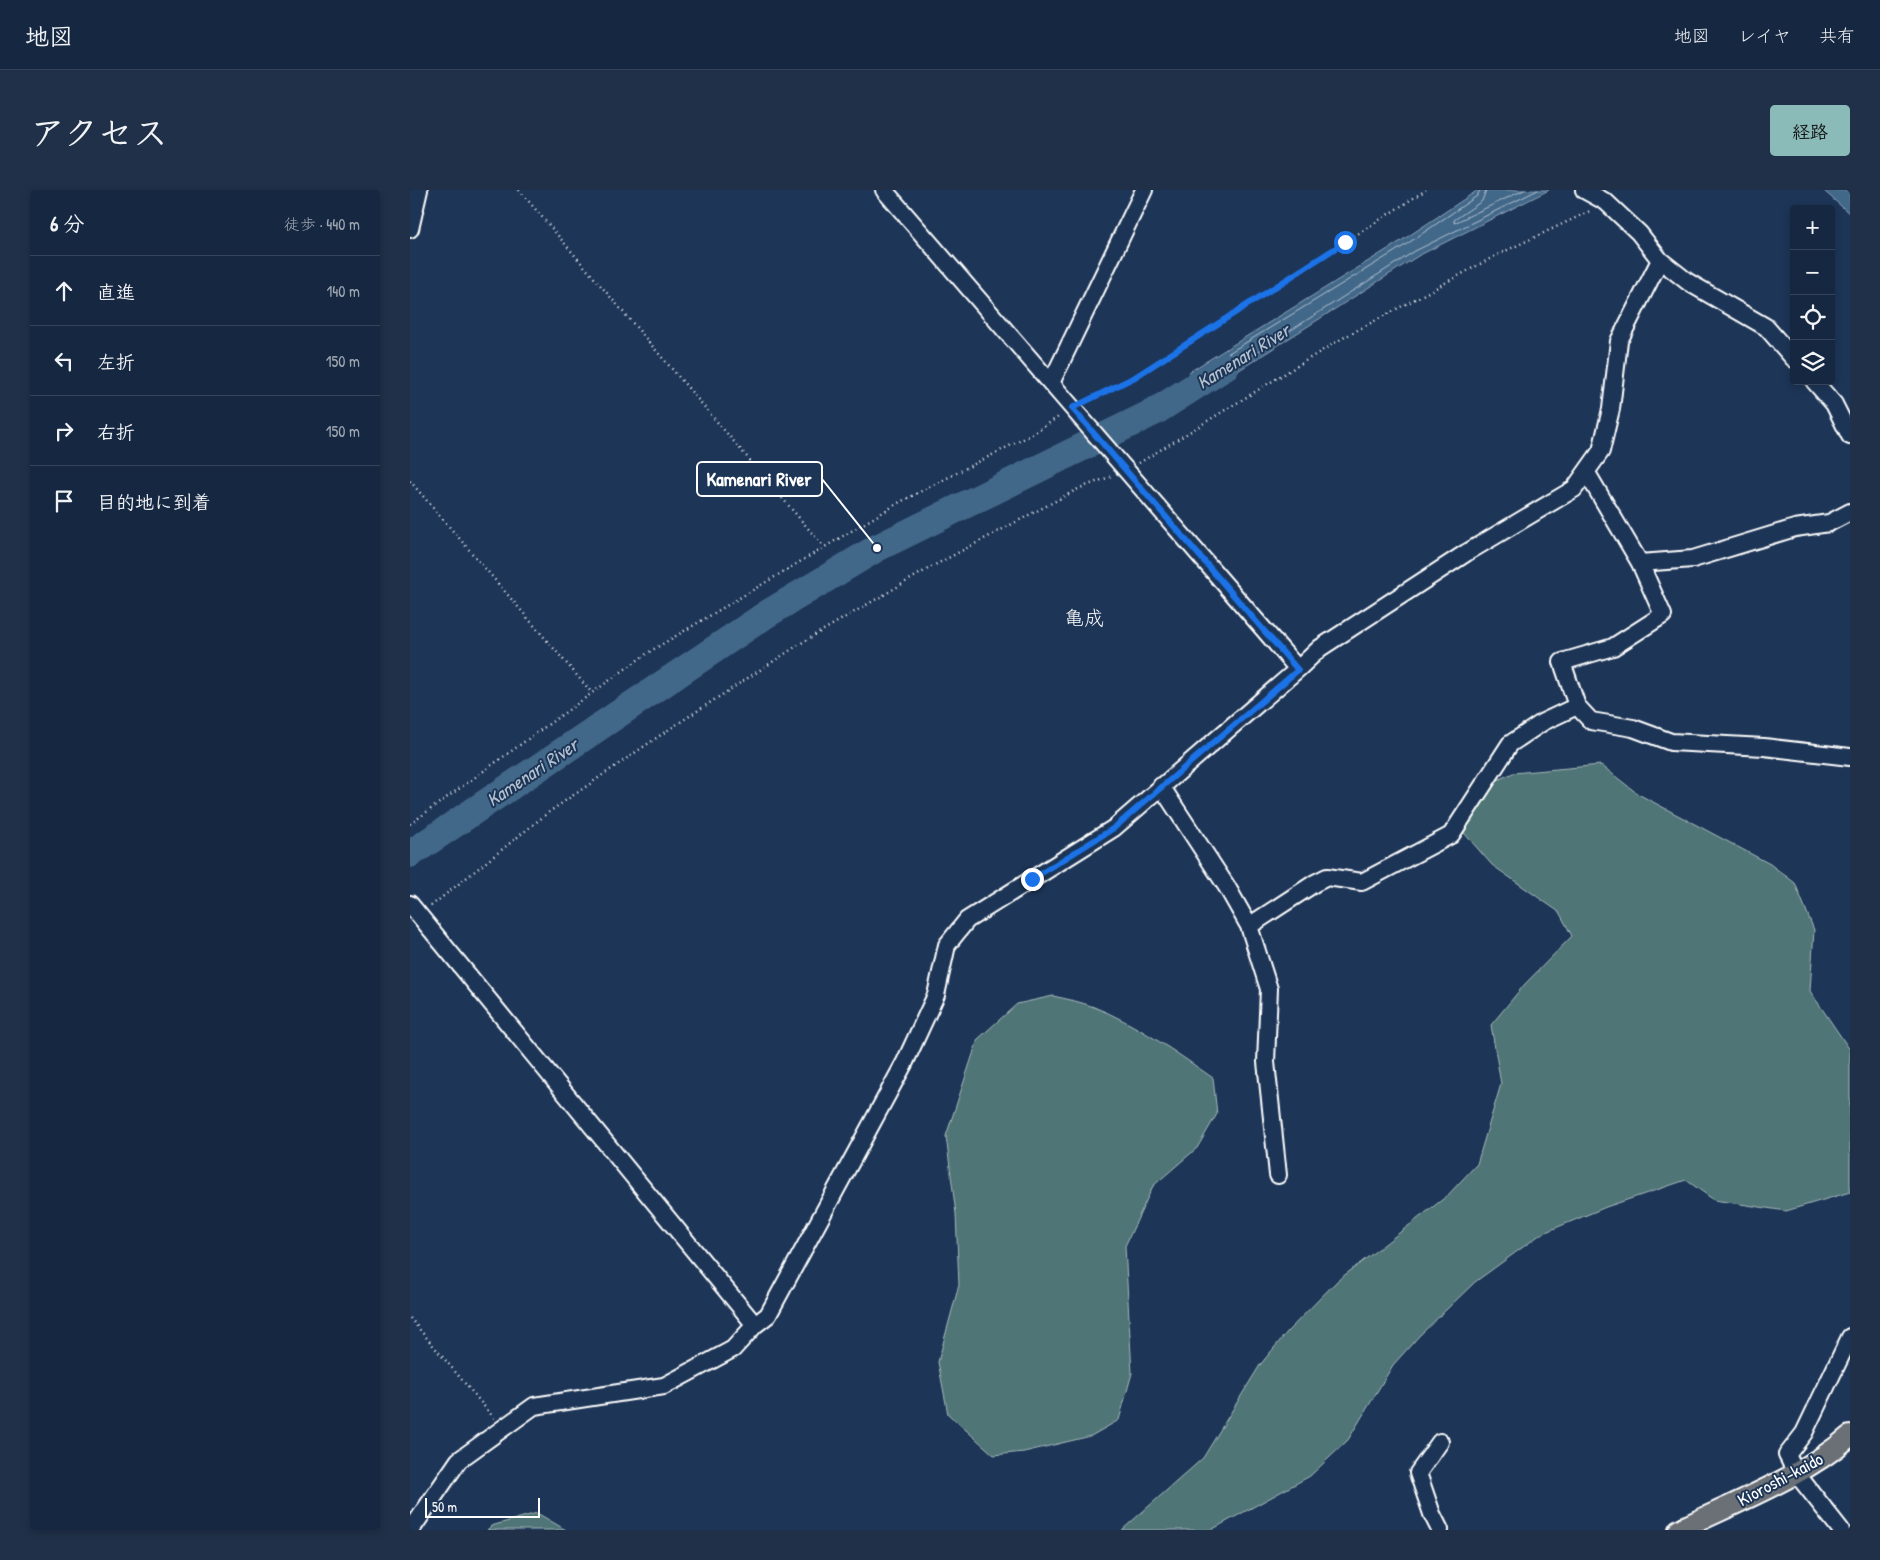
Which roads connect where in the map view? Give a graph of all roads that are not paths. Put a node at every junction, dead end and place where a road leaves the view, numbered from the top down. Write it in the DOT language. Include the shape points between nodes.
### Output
graph roads {
  1 [pos="419,190"];
  2 [pos="884,190"];
  3 [pos="1144,190"];
  4 [pos="1595,195"];
  5 [pos="410,229"];
  6 [pos="1660,260"];
  7 [pos="1790,354"];
  8 [pos="1051,384"];
  9 [pos="1817,385"];
  10 [pos="1850,436"];
  11 [pos="1587,473"];
  12 [pos="1850,512"];
  13 [pos="1640,562"];
  14 [pos="1298,670"];
  15 [pos="1577,706"];
  16 [pos="1850,757"];
  17 [pos="1161,786"];
  18 [pos="415,910"];
  19 [pos="1249,926"];
  20 [pos="1278,1175"];
  21 [pos="755,1325"];
  22 [pos="1850,1336"];
  23 [pos="1850,1436"];
  24 [pos="1440,1442"];
  25 [pos="1796,1473"];
  26 [pos="1712,1514"];
  27 [pos="410,1530"];
  28 [pos="1440,1530"];
  29 [pos="1679,1530"];
  30 [pos="1697,1530"];
  31 [pos="1841,1530"];
  1 -- 5 [label="street"];
  2 -- 8 [label="street"];
  3 -- 8 [label="street"];
  4 -- 6 [label="street" via="1639,233"];
  6 -- 7 [label="street" via="1688,282 1766,327"];
  6 -- 11 [label="street" via="1619,341 1611,410 1601,451"];
  8 -- 14 [label="street"];
  9 -- 10 [label="street" via="1834,404"];
  11 -- 13 [label="street"];
  11 -- 14 [label="street" via="1574,489 1466,553 1320,648"];
  12 -- 13 [label="street" via="1829,523 1795,528 1693,559"];
  13 -- 15 [label="street" via="1662,615 1613,647 1562,662"];
  14 -- 17 [label="street"];
  15 -- 16 [label="street" via="1591,721 1633,728 1671,742 1764,747"];
  15 -- 19 [label="street" via="1543,722 1510,744 1451,835 1362,882 1327,877"];
  17 -- 19 [label="street"];
  17 -- 21 [label="street" via="1114,828 967,920 947,945 936,995 905,1062 773,1308"];
  18 -- 21 [label="street"];
  19 -- 20 [label="street" via="1269,989 1266,1062"];
  21 -- 27 [label="street" via="733,1349 664,1386 534,1406 459,1460"];
  22 -- 25 [label="street" via="1804,1433 1787,1455"];
  23 -- 25 [label="main road, Kioroshi-kaido"];
  24 -- 28 [label="street" via="1418,1473"];
  25 -- 26 [label="main road, Kioroshi-kaido"];
  25 -- 31 [label="street"];
  26 -- 29 [label="main road, Kioroshi-kaido"];
  26 -- 30 [label="street"];
}
